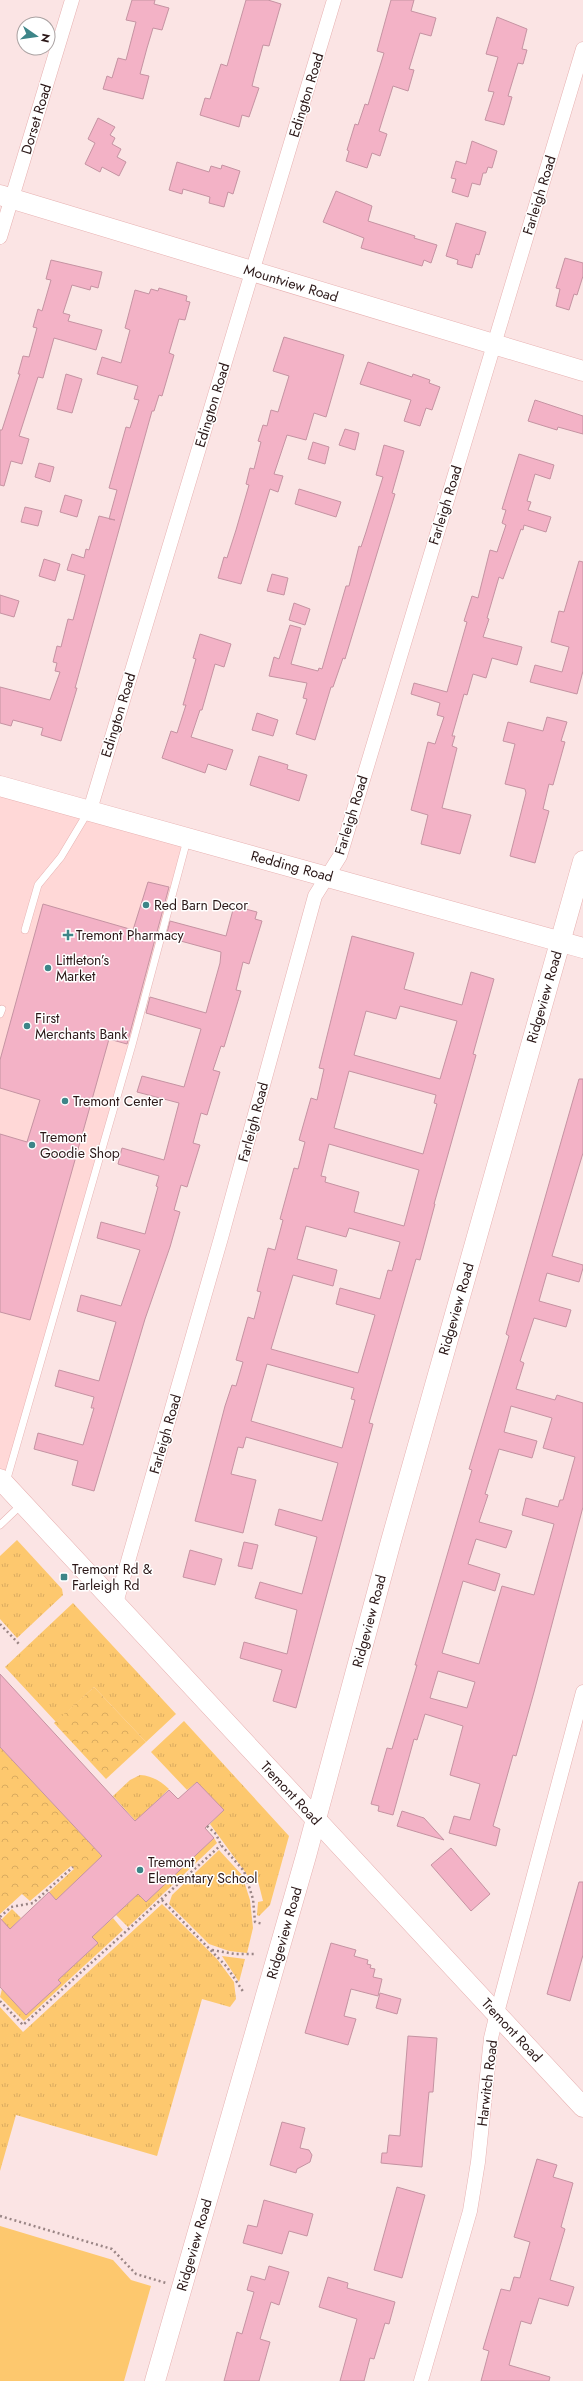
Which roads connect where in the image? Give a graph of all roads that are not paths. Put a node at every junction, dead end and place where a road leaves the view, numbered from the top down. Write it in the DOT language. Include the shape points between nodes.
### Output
graph roads {
  1 [pos="72,0"];
  2 [pos="334,0"];
  3 [pos="583,49"];
  4 [pos="6,197"];
  5 [pos="0,237"];
  6 [pos="252,271"];
  7 [pos="493,345"];
  8 [pos="583,370"];
  9 [pos="0,786"];
  10 [pos="90,810"];
  11 [pos="188,838"];
  12 [pos="583,861"];
  13 [pos="327,876"];
  14 [pos="25,930"];
  15 [pos="560,942"];
  16 [pos="583,948"];
  17 [pos="2,1481"];
  18 [pos="23,1503"];
  19 [pos="0,1525"];
  20 [pos="116,1603"];
  21 [pos="583,1692"];
  22 [pos="316,1820"];
  23 [pos="497,2013"];
  24 [pos="583,2107"];
  25 [pos="155,2381"];
  26 [pos="421,2381"];
  1 -- 4 [label="street, Dorset Road"];
  2 -- 6 [label="street, Edington Road"];
  3 -- 7 [label="street, Farleigh Road"];
  4 -- 5 [label="street, Dorset Road"];
  4 -- 6 [label="street, Mountview Road"];
  6 -- 7 [label="street, Mountview Road"];
  6 -- 10 [label="street, Edington Road"];
  7 -- 8 [label="street, Mountview Road"];
  7 -- 13 [label="street, Farleigh Road" via="340,856"];
  9 -- 10 [label="street, Redding Road"];
  10 -- 11 [label="street, Redding Road"];
  10 -- 14 [label="lane" via="61,857 38,885"];
  11 -- 13 [label="street, Redding Road"];
  11 -- 17 [label="lane" via="134,1038"];
  12 -- 15 [label="street, Ridgeview Road"];
  13 -- 15 [label="street, Redding Road"];
  13 -- 20 [label="street, Farleigh Road" via="313,903 221,1238"];
  15 -- 16 [label="street, Redding Road"];
  15 -- 22 [label="street, Ridgeview Road" via="391,1541"];
  17 -- 18 [label="street, Tremont Road"];
  18 -- 19 [label="lane"];
  18 -- 20 [label="street, Tremont Road"];
  20 -- 22 [label="street, Tremont Road"];
  21 -- 23 [label="street, Harwitch Road"];
  22 -- 23 [label="street, Tremont Road"];
  22 -- 25 [label="street, Ridgeview Road"];
  23 -- 24 [label="street, Tremont Road"];
  23 -- 26 [label="street, Harwitch Road" via="491,2038 478,2162 470,2211"];
}
